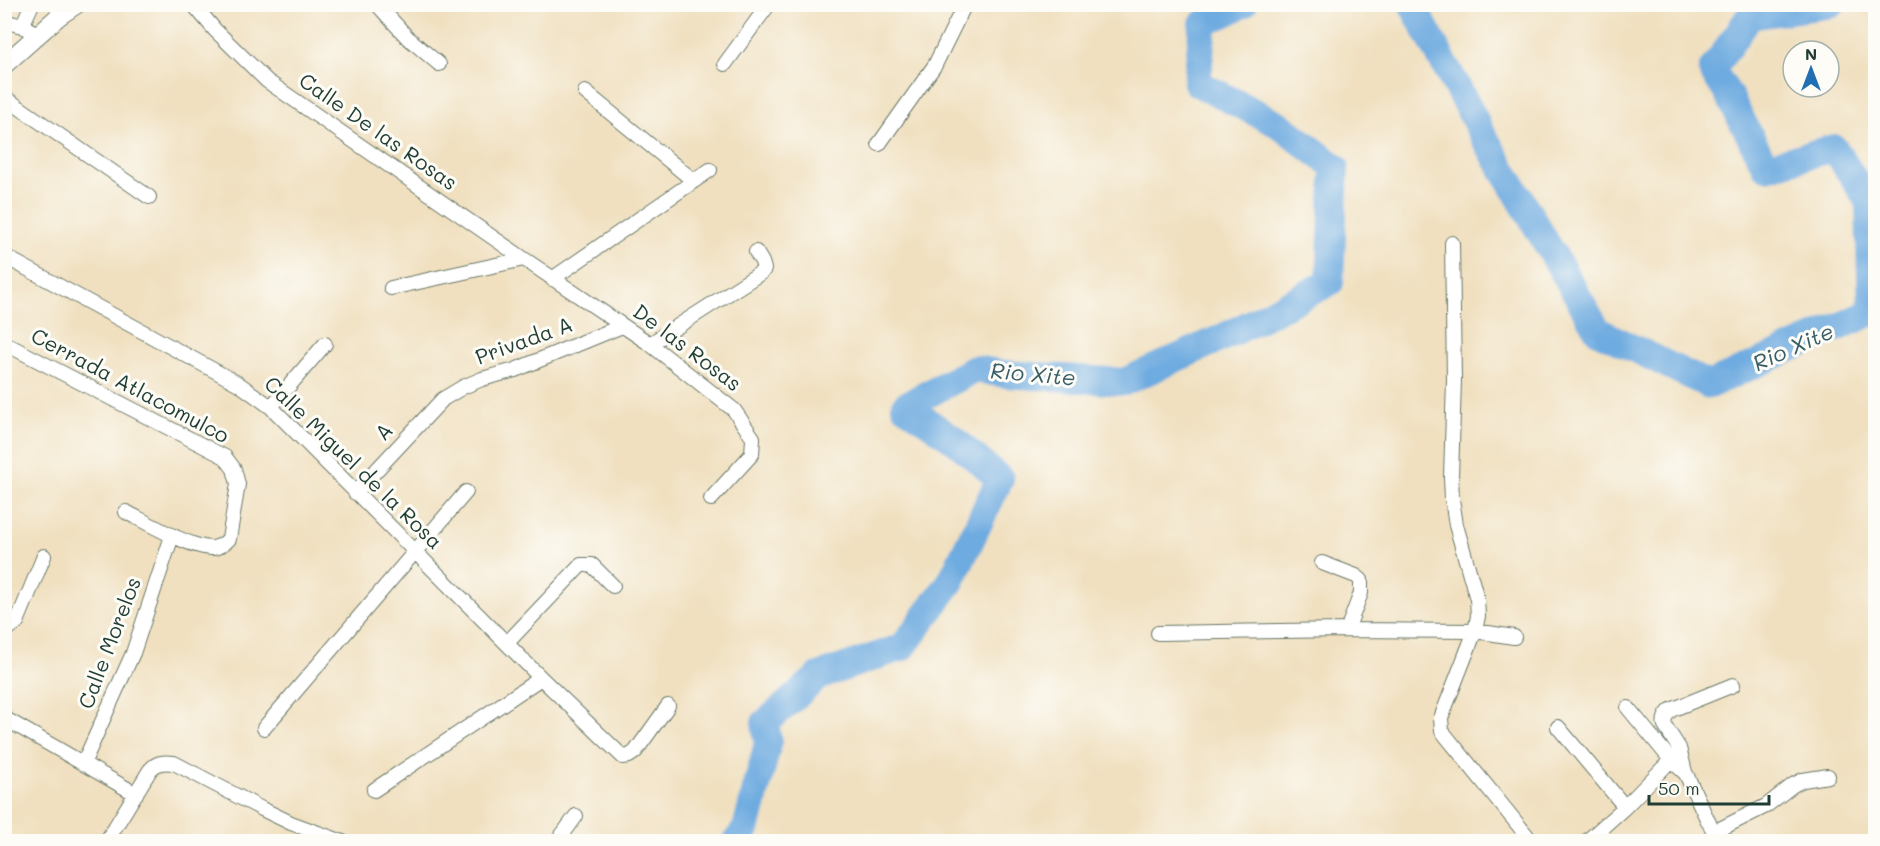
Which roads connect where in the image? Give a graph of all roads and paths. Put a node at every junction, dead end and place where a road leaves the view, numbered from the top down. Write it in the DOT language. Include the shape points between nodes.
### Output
graph roads {
  1 [pos="32,4"];
  2 [pos="77,4"];
  3 [pos="193,4"];
  4 [pos="377,4"];
  5 [pos="769,4"];
  6 [pos="965,4"];
  7 [pos="4,21"];
  8 [pos="30,30"];
  9 [pos="439,64"];
  10 [pos="725,64"];
  11 [pos="4,65"];
  12 [pos="585,92"];
  13 [pos="4,97"];
  14 [pos="879,144"];
  15 [pos="710,170"];
  16 [pos="694,182"];
  17 [pos="149,197"];
  18 [pos="1452,243"];
  19 [pos="756,252"];
  20 [pos="4,256"];
  21 [pos="524,259"];
  22 [pos="552,279"];
  23 [pos="391,288"];
  24 [pos="622,326"];
  25 [pos="4,343"];
  26 [pos="325,344"];
  27 [pos="650,344"];
  28 [pos="443,399"];
  29 [pos="272,407"];
  30 [pos="466,492"];
  31 [pos="355,493"];
  32 [pos="711,499"];
  33 [pos="126,512"];
  34 [pos="172,536"];
  35 [pos="414,551"];
  36 [pos="44,556"];
  37 [pos="1322,563"];
  38 [pos="613,586"];
  39 [pos="1347,630"];
  40 [pos="4,632"];
  41 [pos="1475,632"];
  42 [pos="1158,633"];
  43 [pos="1514,637"];
  44 [pos="507,643"];
  45 [pos="541,678"];
  46 [pos="1733,685"];
  47 [pos="668,706"];
  48 [pos="1628,708"];
  49 [pos="4,718"];
  50 [pos="1558,727"];
  51 [pos="264,728"];
  52 [pos="1671,760"];
  53 [pos="83,764"];
  54 [pos="1686,774"];
  55 [pos="1828,776"];
  56 [pos="374,790"];
  57 [pos="136,794"];
  58 [pos="1625,807"];
  59 [pos="576,816"];
  60 [pos="1717,837"];
  61 [pos="106,842"];
  62 [pos="343,842"];
  63 [pos="557,842"];
  64 [pos="1532,842"];
  65 [pos="1586,842"];
  1 -- 8 [label="street"];
  2 -- 8 [label="street"];
  3 -- 21 [label="street, Calle De las Rosas" via="267,81"];
  4 -- 9 [label="street"];
  5 -- 10 [label="street"];
  6 -- 14 [label="street" via="935,65"];
  7 -- 8 [label="street"];
  8 -- 11 [label="street"];
  12 -- 16 [label="street"];
  13 -- 17 [label="street"];
  15 -- 16 [label="street"];
  16 -- 22 [label="street"];
  18 -- 41 [label="street" via="1452,499 1477,599"];
  19 -- 27 [label="street" via="764,265 762,272"];
  20 -- 29 [label="street, Calle Miguel de la Rosa" via="239,384"];
  21 -- 22 [label="street, Calle De las Rosas"];
  21 -- 23 [label="street"];
  22 -- 24 [label="street, De las Rosas"];
  24 -- 27 [label="street, De las Rosas"];
  24 -- 28 [label="street, Privada A" via="515,370 482,379"];
  25 -- 34 [label="street, Cerrada Atlacomulco" via="225,458 234,469 238,484 229,539 213,548"];
  26 -- 29 [label="street"];
  27 -- 32 [label="street, De las Rosas" via="734,410 753,438 752,454"];
  28 -- 31 [label="street, A"];
  29 -- 31 [label="street, Calle Miguel de la Rosa"];
  30 -- 35 [label="street"];
  31 -- 35 [label="street, Calle Miguel de la Rosa"];
  33 -- 34 [label="street"];
  34 -- 53 [label="street, Calle Morelos" via="133,653"];
  35 -- 44 [label="street, Calle Miguel de la Rosa"];
  35 -- 51 [label="street"];
  36 -- 40 [label="street" via="17,622"];
  37 -- 39 [label="street" via="1361,580 1361,593"];
  38 -- 44 [label="street" via="592,565 581,565"];
  39 -- 41 [label="street"];
  39 -- 42 [label="street"];
  41 -- 43 [label="street"];
  41 -- 64 [label="street" via="1444,706 1442,731"];
  44 -- 45 [label="street, Calle Miguel de la Rosa"];
  45 -- 47 [label="street, Calle Miguel de la Rosa" via="623,757 642,744"];
  45 -- 56 [label="street"];
  46 -- 54 [label="street" via="1671,710 1665,718"];
  48 -- 52 [label="street"];
  49 -- 53 [label="street"];
  50 -- 58 [label="street"];
  52 -- 54 [label="street"];
  52 -- 58 [label="street"];
  53 -- 57 [label="street"];
  54 -- 60 [label="street"];
  55 -- 60 [label="street" via="1793,785"];
  57 -- 61 [label="street"];
  57 -- 62 [label="street" via="155,765 174,763 291,823"];
  58 -- 65 [label="street"];
  59 -- 63 [label="street"];
}
